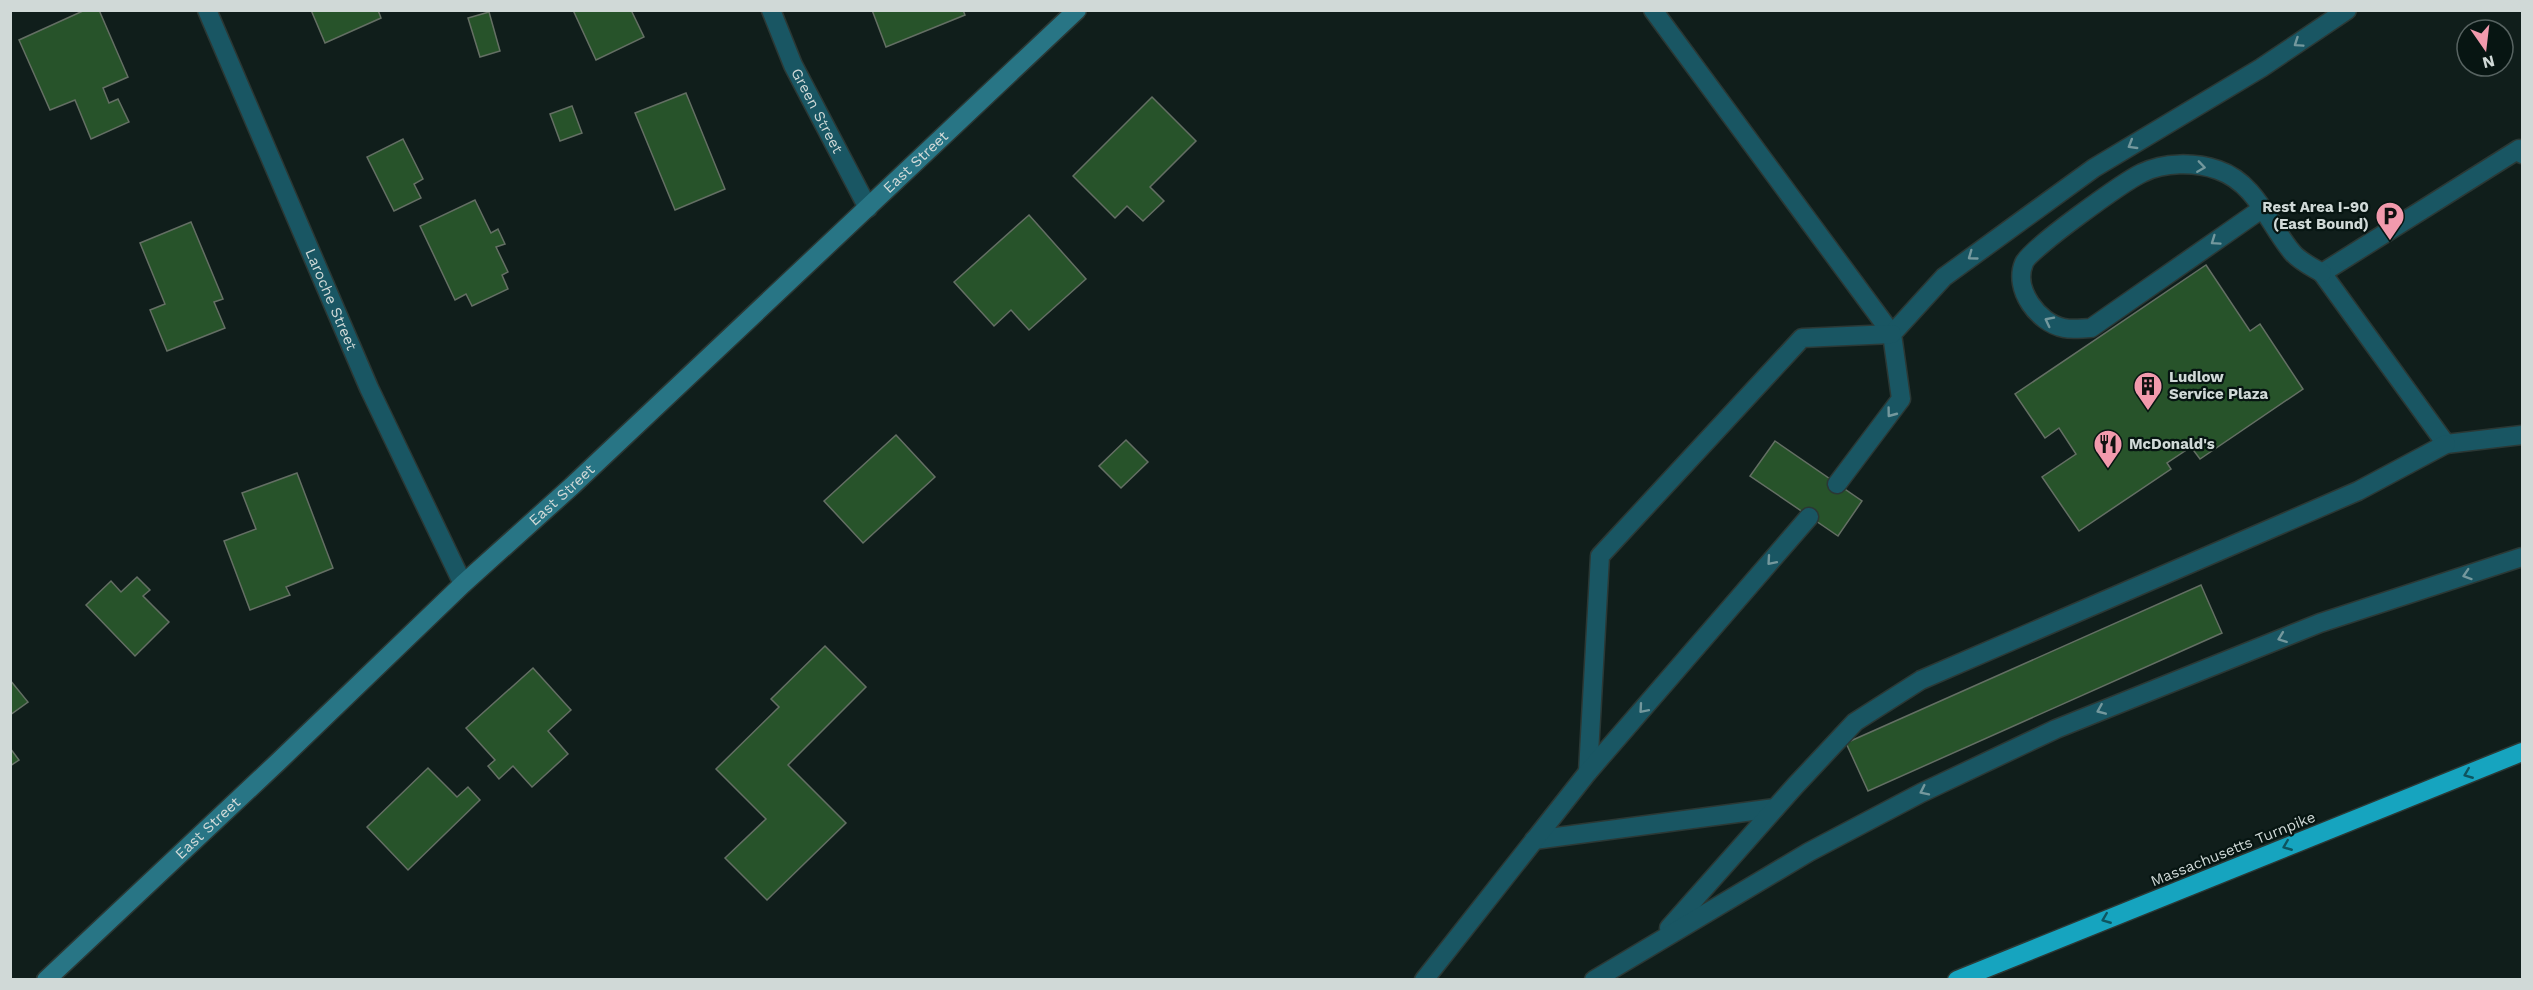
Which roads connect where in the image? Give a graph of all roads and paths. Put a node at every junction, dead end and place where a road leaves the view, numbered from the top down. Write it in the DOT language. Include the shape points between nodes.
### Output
graph roads {
  1 [pos="207,10"];
  2 [pos="771,10"];
  3 [pos="1077,10"];
  4 [pos="1653,10"];
  5 [pos="2347,10"];
  6 [pos="2523,154"];
  7 [pos="868,208"];
  8 [pos="2264,208"];
  9 [pos="2322,273"];
  10 [pos="1892,334"];
  11 [pos="2523,435"];
  12 [pos="2446,444"];
  13 [pos="1837,484"];
  14 [pos="1809,517"];
  15 [pos="2523,557"];
  16 [pos="463,584"];
  17 [pos="2523,752"];
  18 [pos="1588,772"];
  19 [pos="1775,808"];
  20 [pos="1534,840"];
  21 [pos="1657,942"];
  22 [pos="46,980"];
  23 [pos="1424,980"];
  24 [pos="1594,980"];
  25 [pos="1957,980"];
  1 -- 16 [label="street, Laroche Street" via="369,388"];
  2 -- 7 [label="street, Green Street" via="793,65"];
  3 -- 7 [label="main road, East Street"];
  4 -- 10 [label="street"];
  5 -- 10 [label="street, one-way" via="2261,68 2094,168 1944,277"];
  6 -- 9 [label="street" via="2519,149"];
  7 -- 16 [label="main road, East Street"];
  8 -- 8 [label="street, one-way" via="2091,328 2064,328 2040,317 2022,291 2024,263 2040,244 2143,172 2172,164 2217,169 2240,179"];
  8 -- 9 [label="street" via="2293,254"];
  9 -- 12 [label="street"];
  10 -- 13 [label="street, one-way" via="1901,399"];
  10 -- 18 [label="street" via="1802,338 1600,556"];
  11 -- 12 [label="street"];
  12 -- 19 [label="street" via="2358,491 1921,680 1855,722"];
  14 -- 18 [label="street, one-way"];
  15 -- 21 [label="street, one-way" via="2320,623 2056,729 1809,852"];
  16 -- 22 [label="main road, East Street"];
  17 -- 25 [label="highway, Massachusetts Turnpike, one-way"];
  18 -- 20 [label="street"];
  19 -- 20 [label="street"];
  19 -- 21 [label="street"];
  20 -- 23 [label="street"];
  21 -- 24 [label="street"];
}
